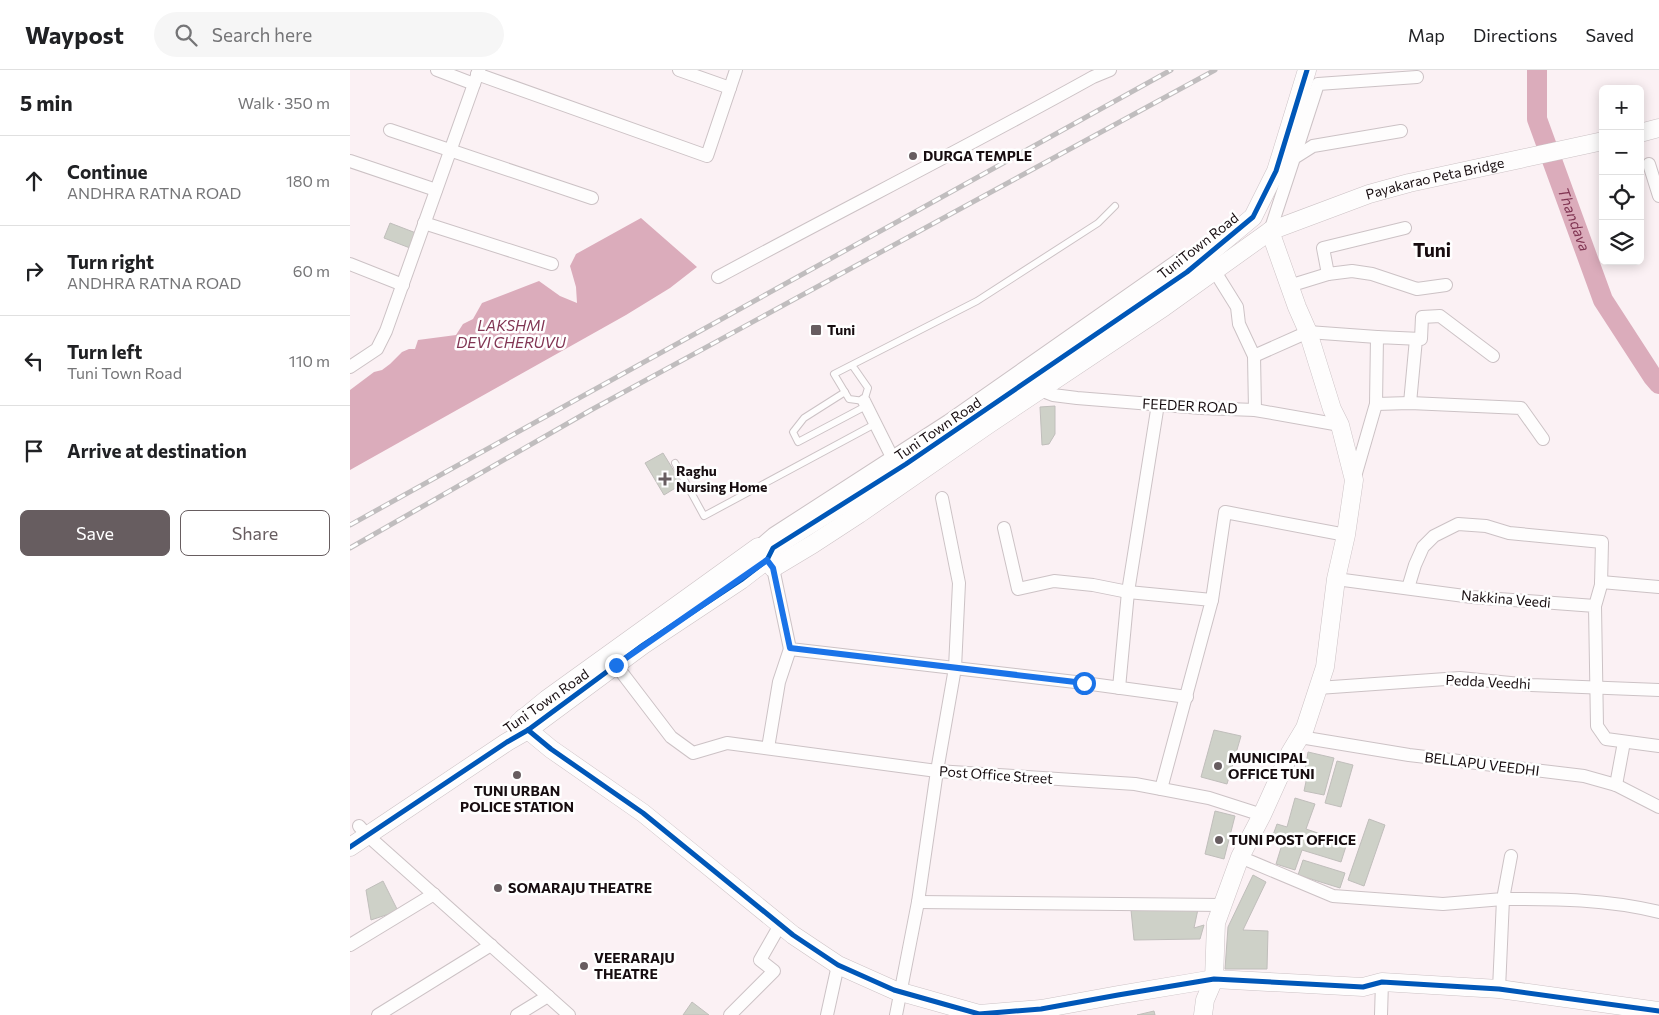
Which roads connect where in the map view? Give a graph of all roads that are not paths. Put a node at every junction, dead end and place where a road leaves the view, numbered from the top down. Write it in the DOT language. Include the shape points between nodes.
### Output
graph roads {
  1 [pos="436,70"];
  2 [pos="679,70"];
  3 [pos="736,70"];
  4 [pos="1110,70"];
  5 [pos="1307,70"];
  6 [pos="477,76"];
  7 [pos="1418,77"];
  8 [pos="730,88"];
  9 [pos="390,130"];
  10 [pos="1401,131"];
  11 [pos="1599,142"];
  12 [pos="450,150"];
  13 [pos="1294,158"];
  14 [pos="350,161"];
  15 [pos="1649,164"];
  16 [pos="436,190"];
  17 [pos="1659,196"];
  18 [pos="592,198"];
  19 [pos="1115,206"];
  20 [pos="424,223"];
  21 [pos="1405,228"];
  22 [pos="1270,231"];
  23 [pos="1178,260"];
  24 [pos="350,264"];
  25 [pos="552,264"];
  26 [pos="1214,270"];
  27 [pos="1328,274"];
  28 [pos="718,277"];
  29 [pos="403,284"];
  30 [pos="1289,286"];
  31 [pos="1446,286"];
  32 [pos="1102,330"];
  33 [pos="1308,332"];
  34 [pos="1377,337"];
  35 [pos="1416,338"];
  36 [pos="1254,356"];
  37 [pos="1494,356"];
  38 [pos="852,365"];
  39 [pos="350,367"];
  40 [pos="1040,390"];
  41 [pos="845,392"];
  42 [pos="1410,403"];
  43 [pos="865,404"];
  44 [pos="1158,404"];
  45 [pos="1376,404"];
  46 [pos="1254,410"];
  47 [pos="875,424"];
  48 [pos="1340,425"];
  49 [pos="1543,439"];
  50 [pos="892,457"];
  51 [pos="675,463"];
  52 [pos="1354,480"];
  53 [pos="942,498"];
  54 [pos="1004,528"];
  55 [pos="1346,535"];
  56 [pos="771,553"];
  57 [pos="1336,579"];
  58 [pos="1601,582"];
  59 [pos="1659,587"];
  60 [pos="1408,588"];
  61 [pos="1128,592"];
  62 [pos="1212,600"];
  63 [pos="1595,606"];
  64 [pos="790,648"];
  65 [pos="616,665"];
  66 [pos="955,668"];
  67 [pos="1119,688"];
  68 [pos="1318,688"];
  69 [pos="1597,688"];
  70 [pos="1659,690"];
  71 [pos="1187,697"];
  72 [pos="524,723"];
  73 [pos="1300,737"];
  74 [pos="1624,742"];
  75 [pos="1659,746"];
  76 [pos="768,748"];
  77 [pos="937,771"];
  78 [pos="1616,785"];
  79 [pos="1162,789"];
  80 [pos="1659,807"];
  81 [pos="1262,815"];
  82 [pos="355,838"];
  83 [pos="1511,856"];
  84 [pos="1240,857"];
  85 [pos="434,894"];
  86 [pos="1503,899"];
  87 [pos="918,902"];
  88 [pos="1223,905"];
  89 [pos="1659,912"];
  90 [pos="780,925"];
  91 [pos="350,945"];
  92 [pos="491,946"];
  93 [pos="838,965"];
  94 [pos="1214,980"];
  95 [pos="1382,982"];
  96 [pos="1499,988"];
  97 [pos="901,992"];
  98 [pos="548,996"];
  99 [pos="1659,1011"];
  100 [pos="979,1014"];
  101 [pos="378,1015"];
  102 [pos="517,1015"];
  103 [pos="570,1015"];
  104 [pos="730,1015"];
  105 [pos="827,1015"];
  106 [pos="896,1015"];
  107 [pos="1203,1015"];
  108 [pos="1381,1015"];
  1 -- 6 [label="street"];
  2 -- 8 [label="street"];
  3 -- 8 [label="street"];
  4 -- 28 [label="street"];
  5 -- 32 [label="street, TuniTown Road" via="1276,171 1253,217 1187,272"];
  6 -- 8 [label="street" via="707,156"];
  6 -- 12 [label="street"];
  7 -- 13 [label="street" via="1318,84"];
  9 -- 12 [label="street"];
  10 -- 13 [label="street" via="1313,146"];
  11 -- 22 [label="street, Payakarao Peta Bridge" via="1369,194"];
  12 -- 16 [label="street"];
  12 -- 18 [label="street"];
  13 -- 22 [label="street"];
  14 -- 16 [label="street"];
  15 -- 17 [label="street"];
  16 -- 20 [label="street"];
  19 -- 38 [label="lane" via="1098,223 977,301"];
  20 -- 25 [label="street"];
  20 -- 29 [label="street"];
  21 -- 27 [label="street" via="1323,248"];
  22 -- 26 [label="street, Payakarao Peta Bridge"];
  22 -- 30 [label="street"];
  23 -- 50 [label="street"];
  24 -- 29 [label="street"];
  26 -- 36 [label="street" via="1237,307 1238,324"];
  26 -- 40 [label="street, Payakarao Peta Bridge"];
  27 -- 30 [label="street"];
  27 -- 31 [label="street" via="1352,271 1372,274 1417,289"];
  29 -- 39 [label="street" via="377,349"];
  30 -- 33 [label="street"];
  32 -- 56 [label="street, Tuni Town Road"];
  33 -- 34 [label="street"];
  33 -- 36 [label="street"];
  33 -- 48 [label="street"];
  34 -- 35 [label="street"];
  34 -- 45 [label="street"];
  35 -- 37 [label="street" via="1421,339 1422,317 1440,316"];
  35 -- 42 [label="street"];
  36 -- 46 [label="street"];
  38 -- 41 [label="lane" via="834,374"];
  38 -- 43 [label="lane" via="868,388"];
  40 -- 44 [label="street, FEEDER ROAD" via="1077,398"];
  40 -- 56 [label="street, Payakarao Peta Bridge" via="813,544"];
  41 -- 43 [label="lane" via="849,399"];
  41 -- 43 [label="lane" via="804,418 793,432 798,442"];
  42 -- 45 [label="street"];
  42 -- 49 [label="street" via="1521,408"];
  43 -- 47 [label="street"];
  44 -- 46 [label="street, FEEDER ROAD"];
  44 -- 61 [label="street"];
  45 -- 52 [label="street"];
  46 -- 48 [label="street, FEEDER ROAD"];
  47 -- 50 [label="street"];
  47 -- 51 [label="lane" via="704,516"];
  48 -- 52 [label="street"];
  50 -- 56 [label="street" via="773,534"];
  52 -- 55 [label="street"];
  53 -- 66 [label="street" via="959,583"];
  54 -- 61 [label="street" via="1018,589 1054,581"];
  55 -- 57 [label="street"];
  55 -- 62 [label="street" via="1225,512"];
  56 -- 64 [label="street"];
  56 -- 65 [label="street, Tuni Town Road"];
  56 -- 72 [label="street, Tuni Town Road" via="628,640"];
  57 -- 60 [label="street, Nakkina Veedi"];
  57 -- 68 [label="street" via="1325,667"];
  58 -- 59 [label="street"];
  58 -- 60 [label="street" via="1602,542 1509,533 1486,526 1458,524 1434,536 1423,547"];
  58 -- 63 [label="street"];
  60 -- 63 [label="street, Nakkina Veedi" via="1472,597"];
  61 -- 62 [label="street"];
  61 -- 67 [label="street"];
  62 -- 71 [label="street"];
  63 -- 69 [label="street"];
  64 -- 66 [label="street"];
  64 -- 76 [label="street" via="779,682"];
  65 -- 72 [label="street, Tuni Town Road"];
  65 -- 76 [label="street, Post Office Street" via="671,737 693,753 727,743"];
  66 -- 67 [label="street"];
  66 -- 77 [label="street"];
  67 -- 71 [label="street"];
  68 -- 69 [label="street, Pedda Veedhi" via="1460,678"];
  68 -- 73 [label="street" via="1306,728"];
  69 -- 70 [label="street, Pedda Veedhi"];
  69 -- 74 [label="street" via="1597,726 1606,739"];
  71 -- 79 [label="street"];
  72 -- 82 [label="street, Tuni Town Road" via="507,742"];
  72 -- 90 [label="street" via="552,749 642,813"];
  73 -- 78 [label="street, BELLAPU VEEDHI" via="1427,757 1584,776"];
  73 -- 81 [label="street"];
  74 -- 75 [label="street"];
  74 -- 78 [label="street"];
  76 -- 77 [label="street, Post Office Street"];
  77 -- 79 [label="street, Post Office Street" via="1135,784"];
  77 -- 87 [label="street"];
  78 -- 80 [label="street, BELLAPU VEEDHI"];
  79 -- 81 [label="street, Post Office Street" via="1209,798"];
  81 -- 84 [label="street"];
  82 -- 85 [label="street"];
  83 -- 86 [label="street"];
  84 -- 86 [label="street" via="1333,896 1443,904"];
  84 -- 88 [label="street"];
  85 -- 91 [label="street"];
  85 -- 92 [label="street"];
  86 -- 89 [label="street" via="1575,899"];
  86 -- 96 [label="street"];
  87 -- 88 [label="street"];
  87 -- 97 [label="street"];
  88 -- 94 [label="street" via="1216,923"];
  90 -- 93 [label="street"];
  90 -- 104 [label="street" via="760,960 774,971"];
  92 -- 98 [label="street"];
  92 -- 101 [label="street"];
  93 -- 97 [label="street"];
  93 -- 105 [label="street"];
  94 -- 95 [label="street" via="1363,987"];
  94 -- 100 [label="street" via="1041,1009"];
  94 -- 107 [label="street" via="1205,1000"];
  95 -- 96 [label="street"];
  95 -- 108 [label="street"];
  96 -- 99 [label="street"];
  97 -- 100 [label="street"];
  97 -- 106 [label="street"];
  98 -- 102 [label="street"];
  98 -- 103 [label="street"];
}
